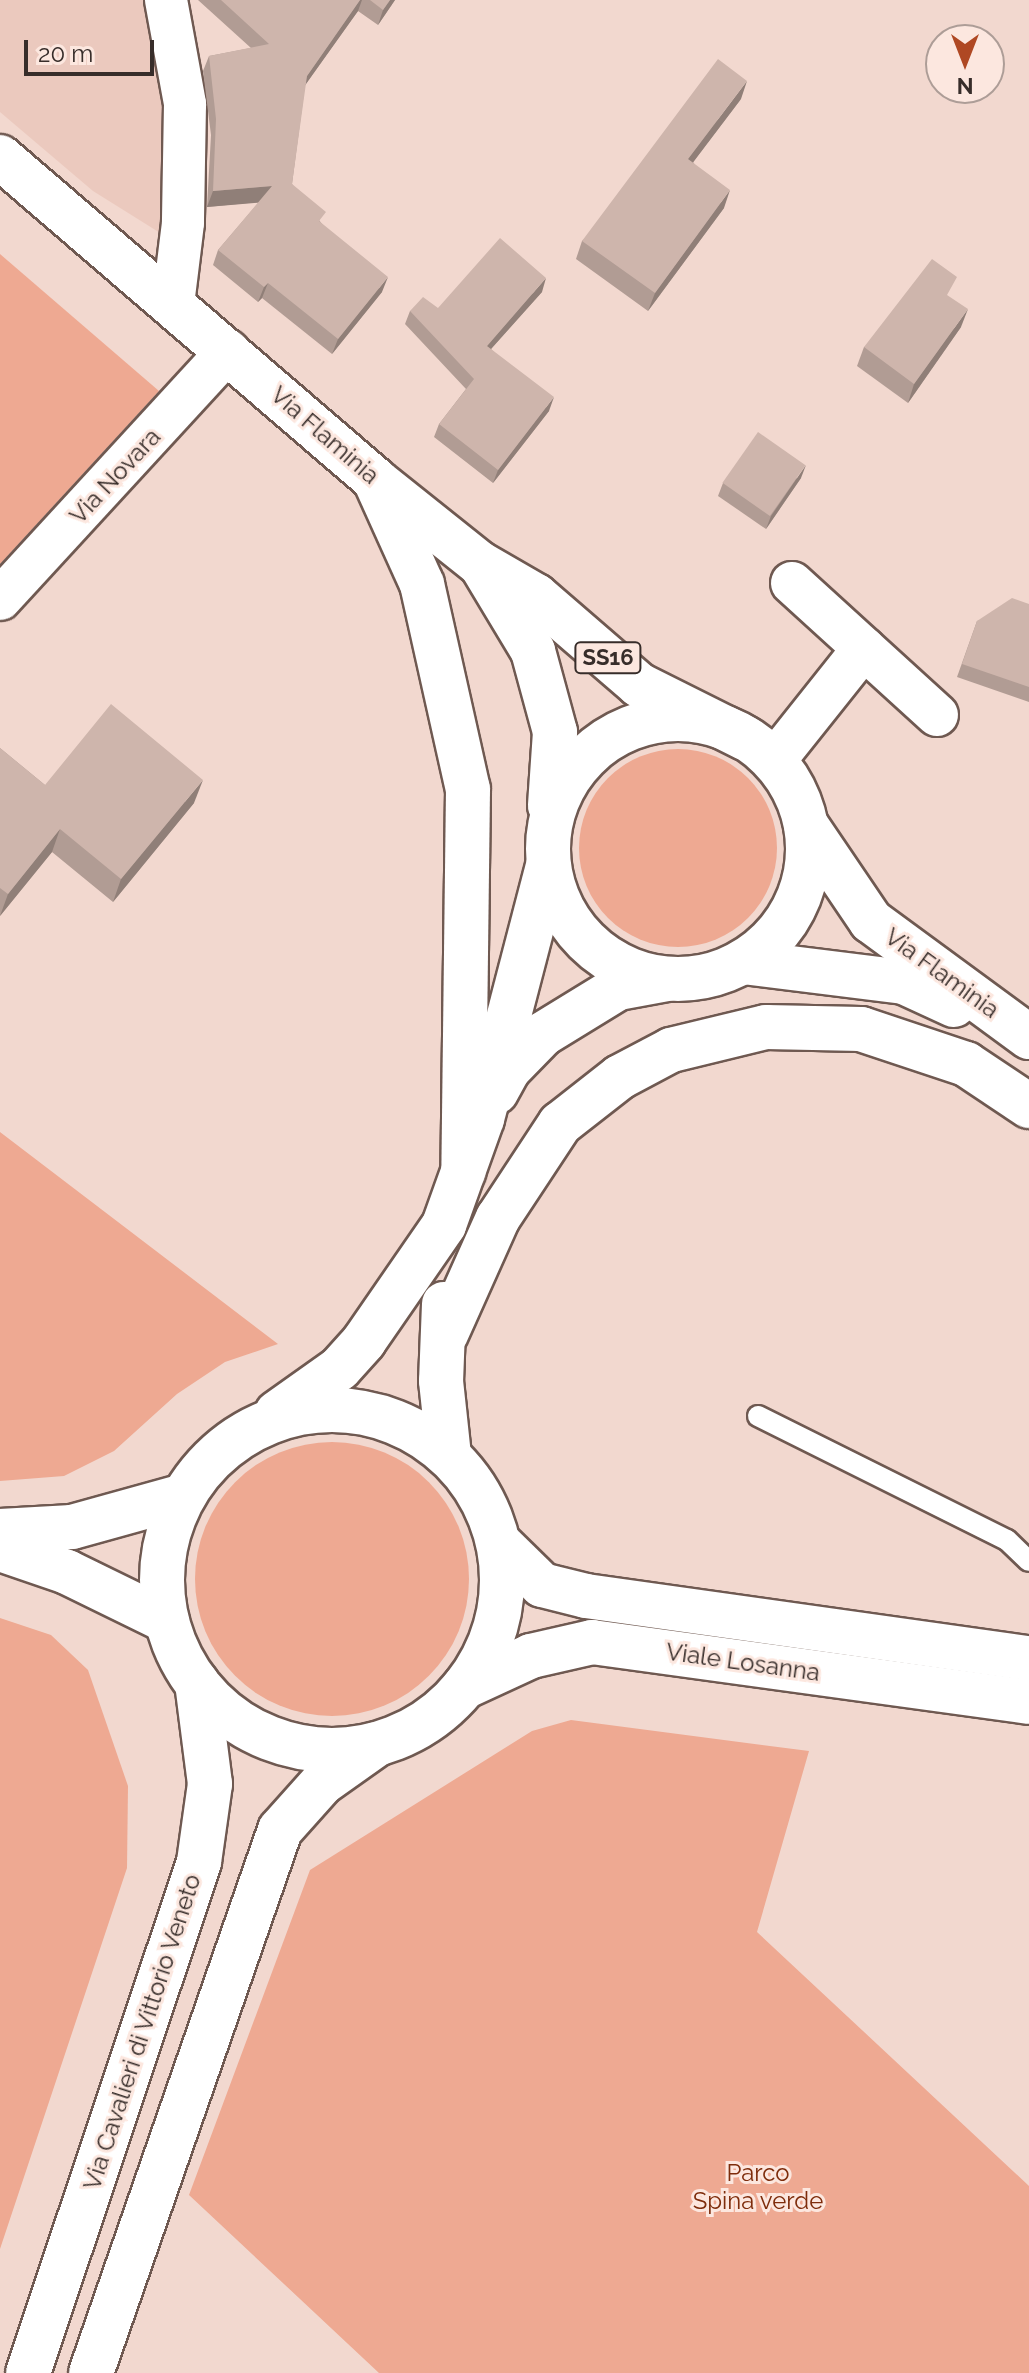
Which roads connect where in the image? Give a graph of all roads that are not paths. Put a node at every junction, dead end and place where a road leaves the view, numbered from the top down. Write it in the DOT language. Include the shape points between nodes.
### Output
graph roads {
  1 [pos="166,0"];
  2 [pos="0,157"];
  3 [pos="173,305"];
  4 [pos="228,351"];
  5 [pos="375,480"];
  6 [pos="479,563"];
  7 [pos="792,583"];
  8 [pos="0,599"];
  9 [pos="864,648"];
  10 [pos="937,715"];
  11 [pos="760,749"];
  12 [pos="806,825"];
  13 [pos="548,851"];
  14 [pos="743,962"];
  15 [pos="668,979"];
  16 [pos="1029,1037"];
  17 [pos="1029,1106"];
  18 [pos="482,1119"];
  19 [pos="463,1172"];
  20 [pos="444,1225"];
  21 [pos="446,1334"];
  22 [pos="758,1416"];
  23 [pos="254,1429"];
  24 [pos="449,1456"];
  25 [pos="184,1496"];
  26 [pos="0,1531"];
  27 [pos="499,1543"];
  28 [pos="0,1549"];
  29 [pos="1029,1561"];
  30 [pos="167,1621"];
  31 [pos="1029,1658"];
  32 [pos="197,1683"];
  33 [pos="464,1687"];
  34 [pos="1029,1702"];
  35 [pos="377,1744"];
  36 [pos="28,2373"];
  37 [pos="91,2373"];
  1 -- 3 [label="street" via="185,104 183,223"];
  2 -- 3 [label="main road, Via Flaminia / SS16"];
  3 -- 4 [label="main road, Via Flaminia / SS16"];
  4 -- 5 [label="main road, Via Flaminia / SS16"];
  4 -- 8 [label="street, Via Novara"];
  5 -- 6 [label="main road, Via Flaminia / SS16"];
  5 -- 19 [label="main road" via="422,584 468,789"];
  6 -- 11 [label="main road, Via Flaminia / SS16" via="536,596 639,685"];
  6 -- 13 [label="main road, Via Flaminia" via="533,651 555,732"];
  7 -- 9 [label="street"];
  9 -- 10 [label="street"];
  9 -- 11 [label="street"];
  11 -- 12 [label="main road" via="800,802"];
  11 -- 13 [label="main road" via="696,720 670,719 620,733 597,746 571,775 553,810"];
  12 -- 14 [label="main road" via="807,870 801,893 778,933"];
  12 -- 16 [label="main road, Via Flaminia" via="871,921"];
  13 -- 15 [label="main road" via="564,913 579,934 619,965"];
  13 -- 18 [label="main road"];
  14 -- 15 [label="main road" via="707,975"];
  14 -- 16 [label="main road" via="904,982"];
  15 -- 18 [label="main road" via="618,988 543,1034 508,1070"];
  17 -- 21 [label="main road" via="966,1064 861,1029 766,1027 671,1050 620,1077 560,1124 498,1218"];
  18 -- 19 [label="main road"];
  19 -- 20 [label="main road"];
  20 -- 21 [label="main road"];
  20 -- 23 [label="main road" via="340,1368"];
  21 -- 24 [label="main road" via="441,1381"];
  22 -- 29 [label="lane" via="1007,1540"];
  23 -- 24 [label="main road, Via Cavalieri di Vittorio Veneto" via="311,1411 341,1410 399,1424"];
  23 -- 25 [label="main road, Via Cavalieri di Vittorio Veneto" via="203,1469"];
  24 -- 27 [label="main road, Via Cavalieri di Vittorio Veneto" via="477,1492"];
  25 -- 26 [label="main road" via="72,1527"];
  25 -- 30 [label="main road, Via Cavalieri di Vittorio Veneto" via="164,1557"];
  27 -- 31 [label="main road, Viale Losanna" via="542,1585 586,1596"];
  27 -- 33 [label="main road, Via Cavalieri di Vittorio Veneto" via="501,1604 481,1662"];
  28 -- 30 [label="main road" via="67,1572"];
  30 -- 32 [label="main road, Via Cavalieri di Vittorio Veneto"];
  32 -- 35 [label="main road, Via Cavalieri di Vittorio Veneto" via="238,1720 278,1740 310,1748"];
  32 -- 36 [label="main road, Via Cavalieri di Vittorio Veneto" via="210,1784 199,1862"];
  33 -- 34 [label="main road, Viale Losanna" via="531,1656 592,1642"];
  33 -- 35 [label="main road, Via Cavalieri di Vittorio Veneto" via="425,1722"];
  35 -- 37 [label="main road, Via Cavalieri di Vittorio Veneto" via="322,1783 280,1830"];
}
